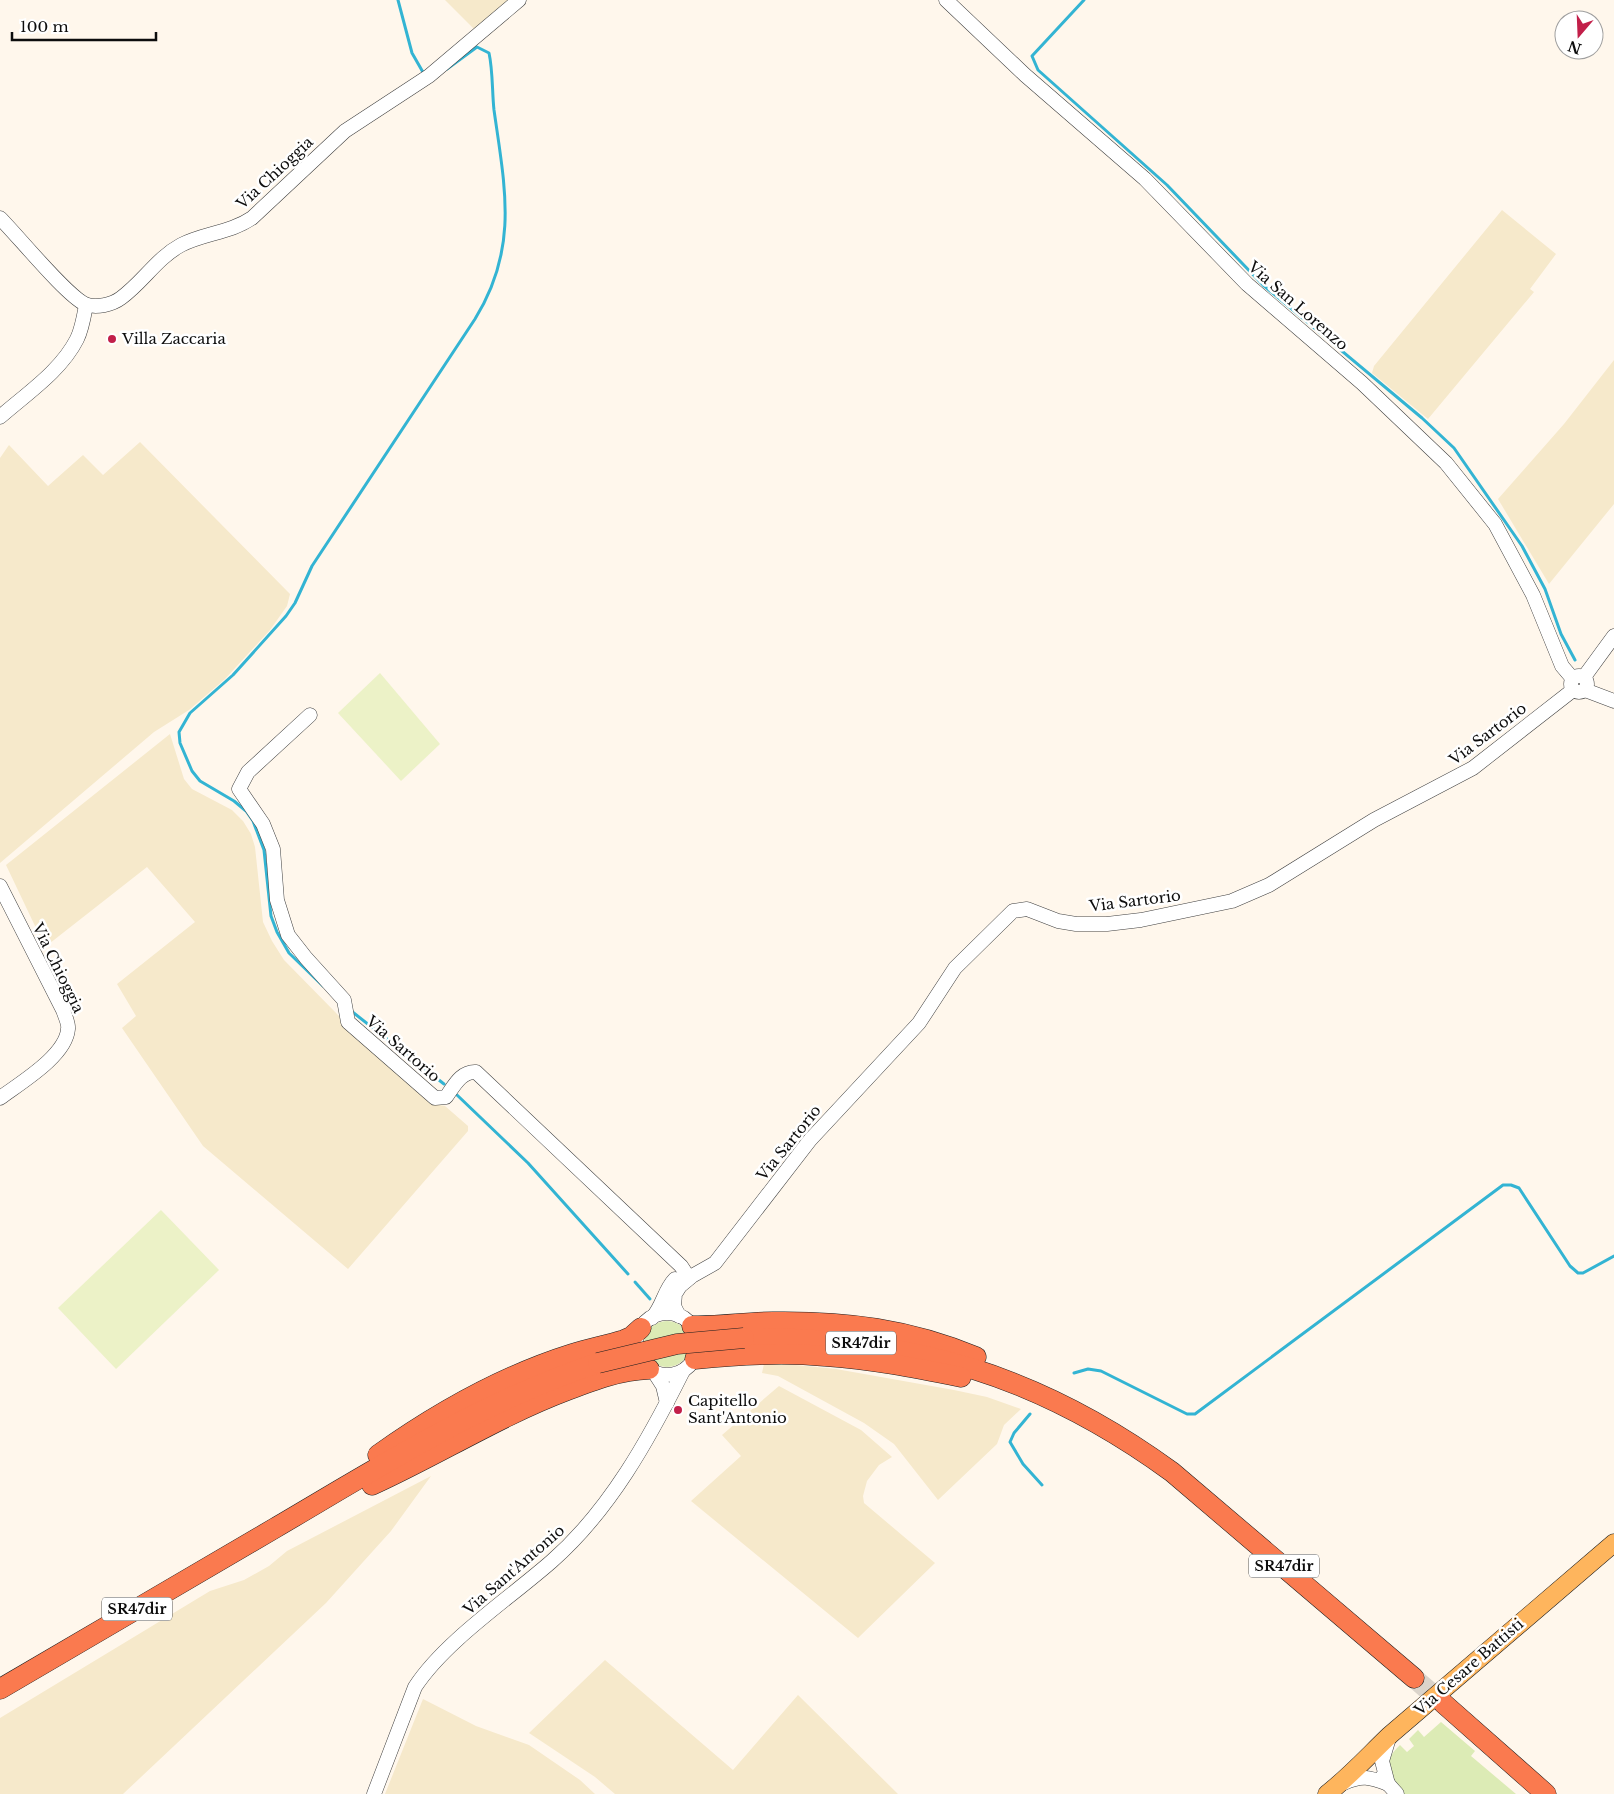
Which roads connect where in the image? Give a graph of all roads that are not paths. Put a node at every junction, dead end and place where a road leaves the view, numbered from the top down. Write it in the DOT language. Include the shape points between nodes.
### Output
graph roads {
  1 [pos="519,0"];
  2 [pos="946,0"];
  3 [pos="0,218"];
  4 [pos="86,305"];
  5 [pos="0,418"];
  6 [pos="1614,636"];
  7 [pos="1579,684"];
  8 [pos="1614,701"];
  9 [pos="310,715"];
  10 [pos="0,886"];
  11 [pos="0,1098"];
  12 [pos="687,1275"];
  13 [pos="686,1321"];
  14 [pos="647,1323"];
  15 [pos="689,1365"];
  16 [pos="651,1370"];
  17 [pos="667,1403"];
  18 [pos="1096,1422"];
  19 [pos="274,1529"];
  20 [pos="1614,1543"];
  21 [pos="1414,1678"];
  22 [pos="0,1689"];
  23 [pos="1444,1703"];
  24 [pos="1390,1735"];
  25 [pos="1366,1760"];
  26 [pos="1392,1789"];
  27 [pos="1331,1791"];
  28 [pos="374,1794"];
  29 [pos="1546,1794"];
  1 -- 4 [label="street, Via Chioggia" via="425,78 345,131 260,212 242,225 182,244 120,299 102,306"];
  2 -- 7 [label="street, Via San Lorenzo" via="1025,75 1145,179 1247,284 1362,383 1446,463 1495,524 1533,595 1562,666"];
  3 -- 4 [label="street"];
  4 -- 5 [label="street" via="81,329 72,348 51,373"];
  6 -- 7 [label="street, Via Sartorio"];
  7 -- 8 [label="street"];
  7 -- 12 [label="street, Via Sartorio" via="1473,768 1374,820 1269,885 1232,900 1141,920 1106,924 1076,924 1027,909 1013,911 955,968 919,1023 810,1140 726,1250"];
  9 -- 12 [label="street, Via Sartorio" via="248,772 239,789 263,824 273,849 277,900 288,935 344,1000 348,1022 435,1098 446,1097 468,1071 476,1072"];
  10 -- 11 [label="street, Via Chioggia" via="69,1028 64,1044 52,1058"];
  12 -- 13 [label="street, Via Sant'Antonio" via="674,1294 674,1306"];
  12 -- 14 [label="street, Via Sartorio" via="673,1280 660,1309"];
  13 -- 14 [label="street" via="665,1314"];
  13 -- 15 [label="street, Via Sant'Antonio" via="698,1342"];
  13 -- 18 [label="highway" via="804,1322 910,1334 959,1350 1044,1386"];
  14 -- 16 [label="street" via="636,1345 642,1362"];
  14 -- 19 [label="highway" via="631,1337 540,1366 449,1409 403,1436"];
  15 -- 16 [label="street" via="668,1375"];
  15 -- 17 [label="street, Via Sant'Antonio"];
  15 -- 18 [label="highway" via="727,1356 796,1354 893,1364 979,1381"];
  16 -- 17 [label="street" via="662,1386"];
  16 -- 19 [label="highway" via="606,1376 541,1400 376,1483"];
  17 -- 28 [label="street, Via Sant'Antonio" via="643,1447 582,1533 441,1655 420,1679"];
  18 -- 19 [label="highway, SR47dir / SR47dir, bridge" via="1018,1385 891,1347 821,1339 744,1338 677,1344 598,1363 503,1399"];
  18 -- 21 [label="highway, SR47dir" via="1198,1492"];
  19 -- 22 [label="highway, SR47dir / SR47dir"];
  20 -- 24 [label="main road, Via Cesare Battisti"];
  23 -- 29 [label="highway"];
  24 -- 25 [label="main road, Via Cesare Battisti"];
  24 -- 26 [label="street" via="1382,1761"];
  25 -- 26 [label="street"];
  25 -- 27 [label="main road, Via Cesare Battisti"];
  26 -- 27 [label="street" via="1372,1778 1358,1777"];
}
